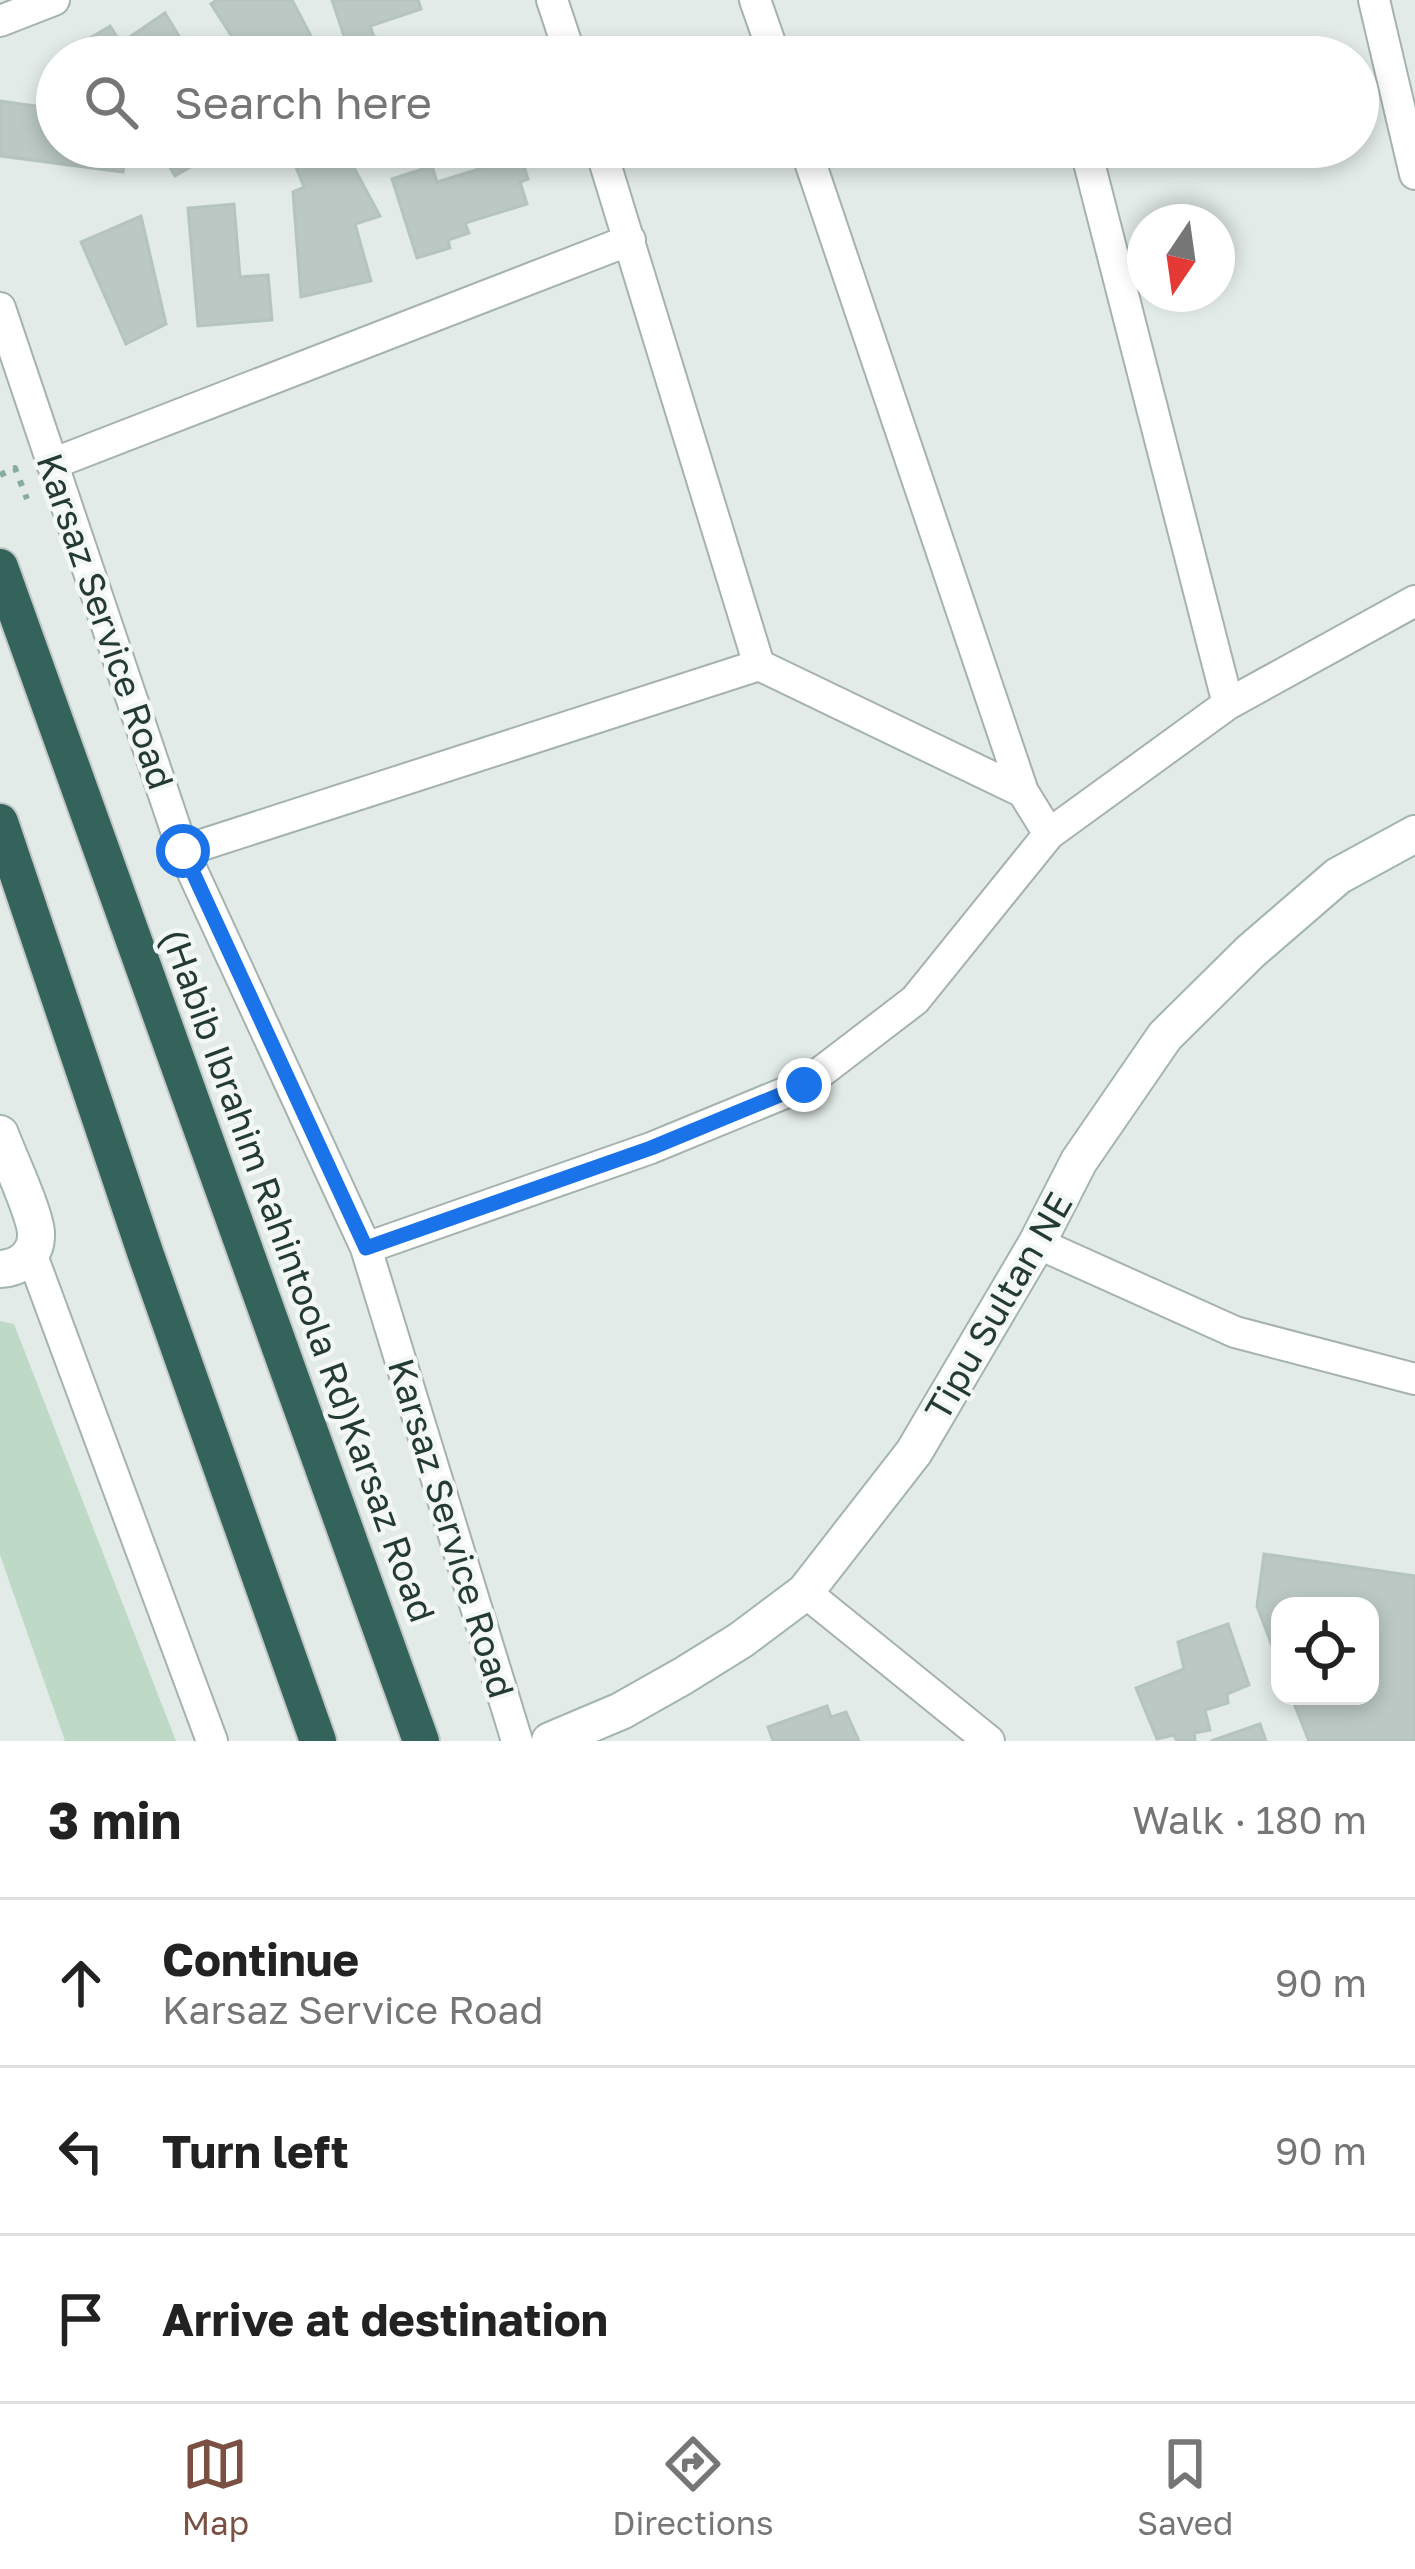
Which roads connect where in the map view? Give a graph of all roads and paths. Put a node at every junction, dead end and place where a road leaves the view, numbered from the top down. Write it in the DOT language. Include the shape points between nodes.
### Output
graph roads {
  1 [pos="54,0"];
  2 [pos="552,0"];
  3 [pos="755,0"];
  4 [pos="1374,0"];
  5 [pos="0,21"];
  6 [pos="564,36"];
  7 [pos="768,36"];
  8 [pos="607,168"];
  9 [pos="812,168"];
  10 [pos="1089,168"];
  11 [pos="1415,174"];
  12 [pos="630,240"];
  13 [pos="0,308"];
  14 [pos="52,464"];
  15 [pos="0,475"];
  16 [pos="32,510"];
  17 [pos="0,567"];
  18 [pos="1415,601"];
  19 [pos="759,664"];
  20 [pos="1228,704"];
  21 [pos="1023,792"];
  22 [pos="0,822"];
  23 [pos="1049,834"];
  24 [pos="1415,834"];
  25 [pos="183,851"];
  26 [pos="0,1134"];
  27 [pos="1037,1243"];
  28 [pos="366,1248"];
  29 [pos="16,1261"];
  30 [pos="1415,1379"];
  31 [pos="805,1592"];
  32 [pos="212,1741"];
  33 [pos="318,1741"];
  34 [pos="421,1741"];
  35 [pos="517,1741"];
  36 [pos="550,1741"];
  37 [pos="989,1741"];
  1 -- 5 [label="street"];
  2 -- 6 [label="street"];
  3 -- 7 [label="street"];
  4 -- 11 [label="street"];
  8 -- 12 [label="street"];
  9 -- 21 [label="street"];
  10 -- 20 [label="street"];
  12 -- 14 [label="street"];
  12 -- 19 [label="street"];
  13 -- 14 [label="street, Karsaz Service Road"];
  14 -- 25 [label="street, Karsaz Service Road"];
  15 -- 16 [label="path" via="15,468"];
  17 -- 34 [label="highway, (Habib Ibrahim Rahintoola Rd)Karsaz Road"];
  18 -- 20 [label="street"];
  19 -- 21 [label="street"];
  19 -- 25 [label="street"];
  20 -- 23 [label="street"];
  21 -- 23 [label="street"];
  22 -- 33 [label="highway"];
  23 -- 28 [label="street" via="915,1000 804,1085"];
  24 -- 27 [label="main road, Tipu Sultan NE" via="1338,876 1165,1036 1079,1161"];
  25 -- 28 [label="street, Karsaz Service Road"];
  26 -- 29 [label="main road" via="36,1233"];
  27 -- 30 [label="street" via="1235,1331"];
  27 -- 31 [label="main road, Tipu Sultan NE" via="914,1452"];
  28 -- 35 [label="street, Karsaz Service Road"];
  29 -- 32 [label="street"];
  31 -- 36 [label="main road, Tipu Sultan NE" via="682,1676"];
  31 -- 37 [label="street"];
}
